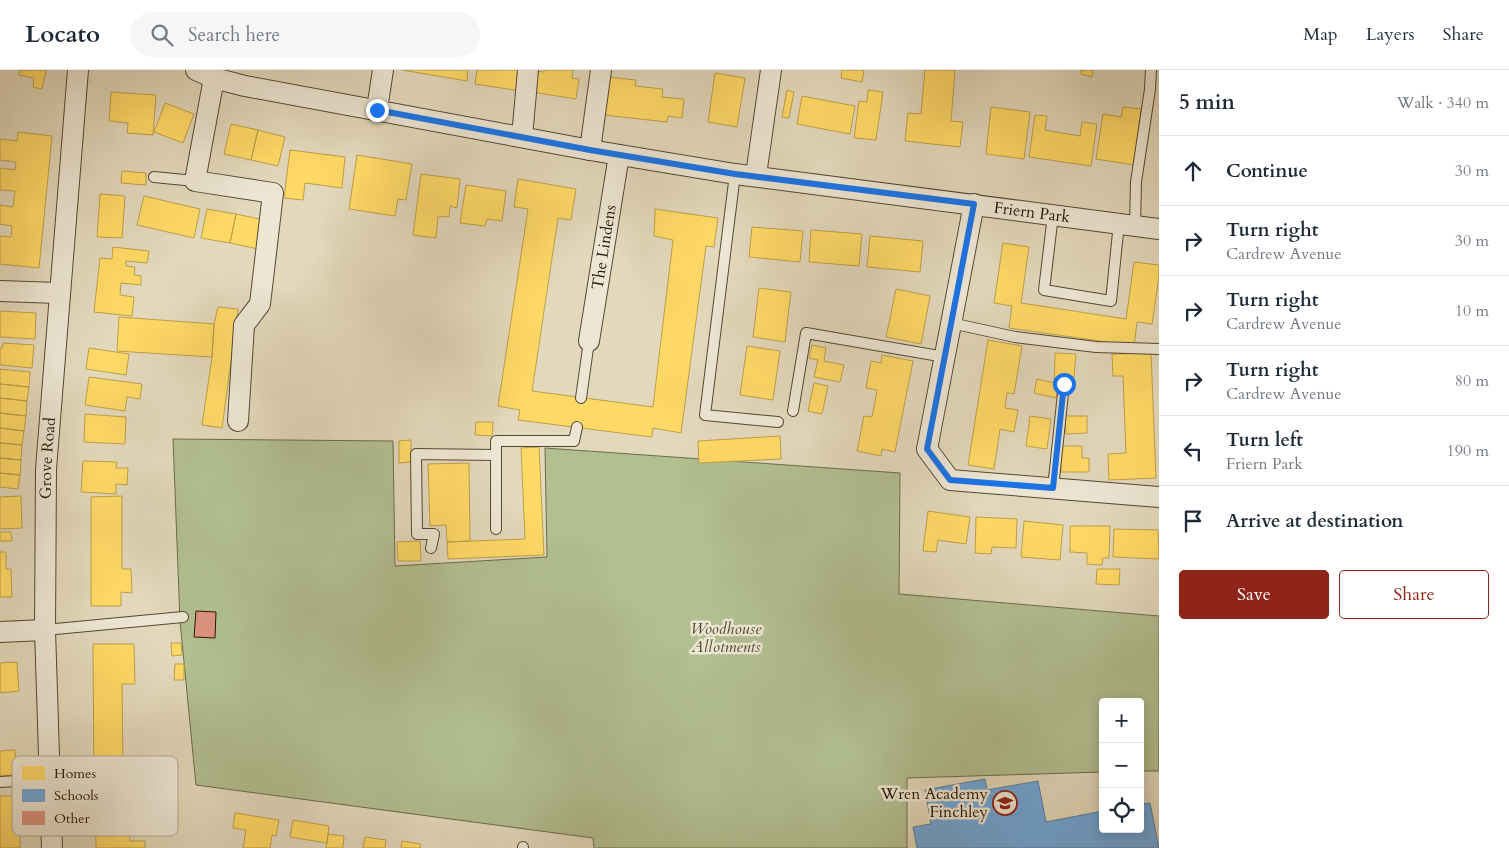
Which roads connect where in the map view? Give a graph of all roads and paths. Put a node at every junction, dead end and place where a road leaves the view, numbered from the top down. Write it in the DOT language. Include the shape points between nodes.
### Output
graph roads {
  1 [pos="78,70"];
  2 [pos="196,70"];
  3 [pos="383,70"];
  4 [pos="528,70"];
  5 [pos="601,70"];
  6 [pos="771,70"];
  7 [pos="1151,70"];
  8 [pos="214,78"];
  9 [pos="377,110"];
  10 [pos="522,137"];
  11 [pos="590,150"];
  12 [pos="619,155"];
  13 [pos="735,174"];
  14 [pos="756,175"];
  15 [pos="154,177"];
  16 [pos="195,181"];
  17 [pos="974,204"];
  18 [pos="1053,215"];
  19 [pos="1127,224"];
  20 [pos="1159,229"];
  21 [pos="0,291"];
  22 [pos="58,293"];
  23 [pos="951,323"];
  24 [pos="589,341"];
  25 [pos="1159,349"];
  26 [pos="945,357"];
  27 [pos="1064,384"];
  28 [pos="581,398"];
  29 [pos="793,411"];
  30 [pos="238,421"];
  31 [pos="778,422"];
  32 [pos="577,428"];
  33 [pos="496,455"];
  34 [pos="1053,488"];
  35 [pos="1159,497"];
  36 [pos="496,529"];
  37 [pos="431,548"];
  38 [pos="183,617"];
  39 [pos="45,630"];
  40 [pos="0,632"];
  41 [pos="49,756"];
  1 -- 22 [label="street, Grove Road"];
  2 -- 8 [label="street, Friern Park"];
  3 -- 9 [label="street"];
  4 -- 10 [label="street"];
  5 -- 11 [label="street"];
  6 -- 14 [label="street"];
  7 -- 19 [label="lane"];
  8 -- 9 [label="street, Friern Park"];
  8 -- 16 [label="street"];
  9 -- 10 [label="street, Friern Park"];
  10 -- 11 [label="street, Friern Park"];
  11 -- 12 [label="street, Friern Park"];
  12 -- 13 [label="street, Friern Park"];
  12 -- 24 [label="street, The Lindens"];
  13 -- 14 [label="street, Friern Park"];
  13 -- 31 [label="lane" via="705,415"];
  14 -- 17 [label="street, Friern Park"];
  15 -- 16 [label="lane"];
  16 -- 30 [label="street" via="273,193 260,304 244,325"];
  17 -- 18 [label="street, Friern Park"];
  17 -- 23 [label="street"];
  18 -- 19 [label="street, Friern Park"];
  18 -- 19 [label="lane" via="1044,290 1111,301"];
  19 -- 20 [label="street, Friern Park"];
  21 -- 22 [label="street"];
  22 -- 39 [label="street, Grove Road" via="46,469"];
  23 -- 25 [label="lane" via="1015,337 1078,345"];
  23 -- 26 [label="street"];
  24 -- 28 [label="lane"];
  26 -- 29 [label="lane" via="806,333"];
  26 -- 34 [label="street" via="927,449 950,480"];
  27 -- 34 [label="lane"];
  32 -- 33 [label="lane" via="574,441 496,441"];
  33 -- 36 [label="lane"];
  33 -- 37 [label="lane" via="416,454 417,534 434,534"];
  34 -- 35 [label="street"];
  38 -- 39 [label="lane"];
  39 -- 40 [label="street"];
  39 -- 41 [label="street, Grove Road"];
}
